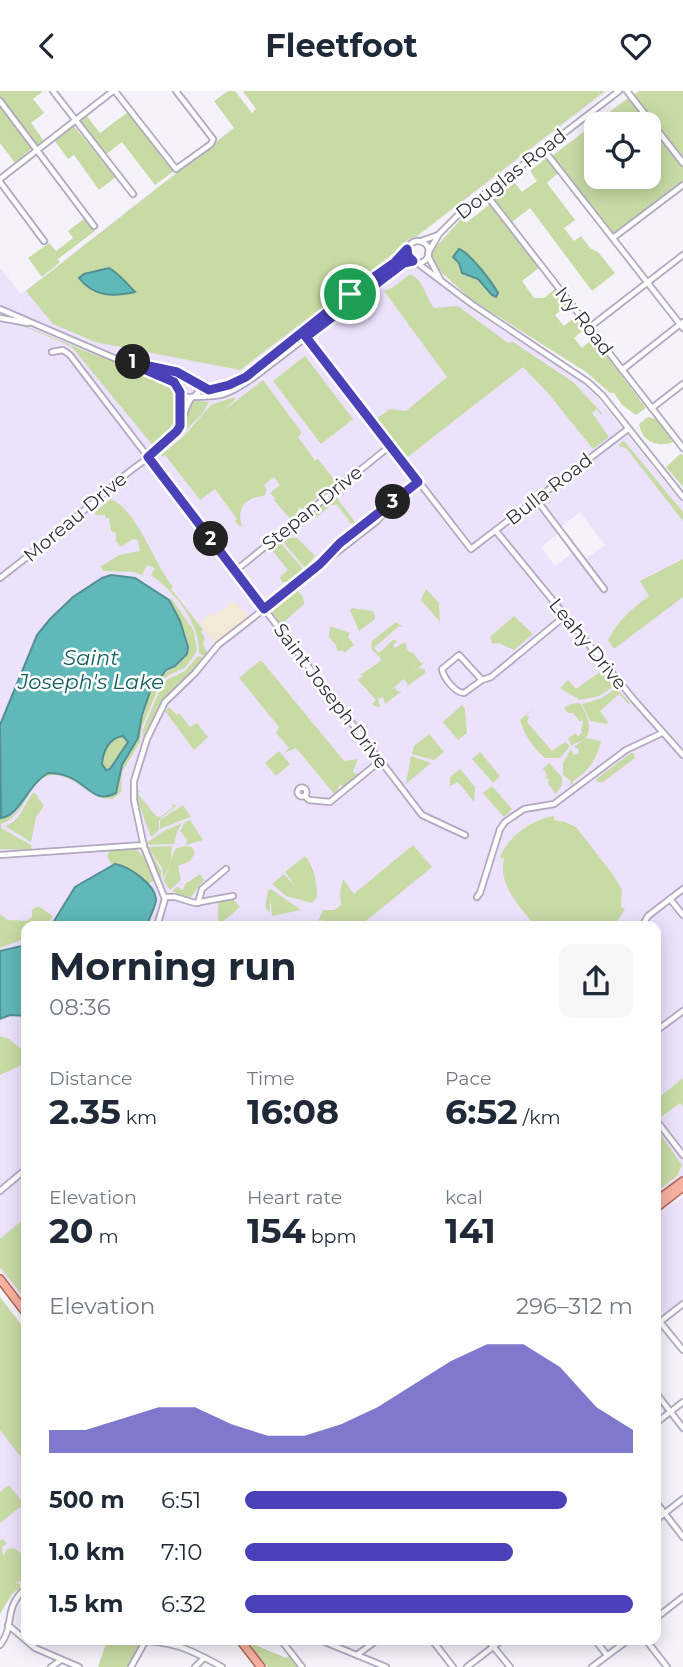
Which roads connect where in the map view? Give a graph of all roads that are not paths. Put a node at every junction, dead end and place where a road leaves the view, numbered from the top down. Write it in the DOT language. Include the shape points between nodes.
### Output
graph roads {
  1 [pos="53,91"];
  2 [pos="114,91"];
  3 [pos="176,91"];
  4 [pos="619,91"];
  5 [pos="627,91"];
  6 [pos="0,101"];
  7 [pos="75,120"];
  8 [pos="543,149"];
  9 [pos="37,150"];
  10 [pos="683,163"];
  11 [pos="0,180"];
  12 [pos="683,184"];
  13 [pos="485,193"];
  14 [pos="133,194"];
  15 [pos="94,226"];
  16 [pos="439,234"];
  17 [pos="613,238"];
  18 [pos="44,241"];
  19 [pos="421,241"];
  20 [pos="407,249"];
  21 [pos="428,254"];
  22 [pos="683,255"];
  23 [pos="415,262"];
  24 [pos="441,279"];
  25 [pos="647,282"];
  26 [pos="0,309"];
  27 [pos="0,318"];
  28 [pos="32,324"];
  29 [pos="682,325"];
  30 [pos="589,328"];
  31 [pos="302,331"];
  32 [pos="306,337"];
  33 [pos="52,352"];
  34 [pos="125,361"];
  35 [pos="622,370"];
  36 [pos="192,378"];
  37 [pos="198,384"];
  38 [pos="683,384"];
  39 [pos="179,391"];
  40 [pos="193,397"];
  41 [pos="652,408"];
  42 [pos="180,426"];
  43 [pos="628,429"];
  44 [pos="390,446"];
  45 [pos="683,448"];
  46 [pos="148,457"];
  47 [pos="571,461"];
  48 [pos="576,468"];
  49 [pos="418,482"];
  50 [pos="683,497"];
  51 [pos="536,499"];
  52 [pos="496,530"];
  53 [pos="235,571"];
  54 [pos="0,578"];
  55 [pos="604,589"];
  56 [pos="264,609"];
  57 [pos="565,615"];
  58 [pos="482,680"];
  59 [pos="662,733"];
  60 [pos="683,755"];
  61 [pos="380,761"];
  62 [pos="305,796"];
  63 [pos="465,835"];
  64 [pos="144,845"];
  65 [pos="0,855"];
  66 [pos="226,869"];
  67 [pos="683,889"];
  68 [pos="233,896"];
  69 [pos="165,897"];
  70 [pos="477,897"];
  71 [pos="670,899"];
  72 [pos="198,903"];
  73 [pos="683,915"];
  74 [pos="160,921"];
  75 [pos="645,921"];
  76 [pos="683,1011"];
  77 [pos="661,1027"];
  78 [pos="661,1126"];
  79 [pos="683,1155"];
  80 [pos="21,1173"];
  81 [pos="683,1181"];
  82 [pos="683,1188"];
  83 [pos="0,1191"];
  84 [pos="661,1197"];
  85 [pos="661,1203"];
  86 [pos="0,1279"];
  87 [pos="683,1304"];
  88 [pos="21,1306"];
  89 [pos="661,1319"];
  90 [pos="661,1324"];
  91 [pos="683,1350"];
  92 [pos="661,1399"];
  93 [pos="683,1402"];
  94 [pos="671,1412"];
  95 [pos="661,1419"];
  96 [pos="683,1428"];
  97 [pos="683,1499"];
  98 [pos="661,1508"];
  99 [pos="665,1513"];
  100 [pos="661,1516"];
  101 [pos="683,1537"];
  102 [pos="21,1593"];
  103 [pos="683,1597"];
  104 [pos="661,1611"];
  105 [pos="8,1625"];
  106 [pos="21,1636"];
  107 [pos="0,1645"];
  108 [pos="31,1645"];
  109 [pos="143,1645"];
  110 [pos="178,1645"];
  111 [pos="244,1645"];
  112 [pos="285,1645"];
  113 [pos="332,1645"];
  114 [pos="368,1645"];
  115 [pos="436,1645"];
  116 [pos="599,1645"];
  117 [pos="621,1645"];
  118 [pos="650,1645"];
  119 [pos="493,1646"];
  120 [pos="357,1655"];
  121 [pos="607,1655"];
  122 [pos="204,1658"];
  123 [pos="61,1659"];
  124 [pos="51,1667"];
  125 [pos="79,1667"];
  126 [pos="131,1667"];
  127 [pos="195,1667"];
  128 [pos="222,1667"];
  129 [pos="261,1667"];
  130 [pos="302,1667"];
  131 [pos="386,1667"];
  132 [pos="453,1667"];
  133 [pos="467,1667"];
  134 [pos="510,1667"];
  135 [pos="592,1667"];
  136 [pos="667,1667"];
  1 -- 7 [label="street"];
  2 -- 3 [label="street" via="176,169 211,144 212,137"];
  2 -- 7 [label="street"];
  4 -- 8 [label="street, Douglas Road"];
  5 -- 10 [label="street"];
  6 -- 9 [label="street"];
  7 -- 9 [label="street"];
  7 -- 14 [label="street"];
  8 -- 13 [label="street, Douglas Road"];
  8 -- 17 [label="street"];
  9 -- 11 [label="street"];
  9 -- 15 [label="street"];
  11 -- 18 [label="street"];
  12 -- 17 [label="street"];
  13 -- 16 [label="street, Douglas Road"];
  13 -- 30 [label="street, Ivy Road"];
  16 -- 19 [label="street, Douglas Road"];
  16 -- 21 [label="street, Douglas Road"];
  17 -- 25 [label="street"];
  19 -- 20 [label="street"];
  19 -- 21 [label="street"];
  20 -- 23 [label="street"];
  20 -- 31 [label="street"];
  21 -- 23 [label="street"];
  21 -- 24 [label="street"];
  22 -- 25 [label="street"];
  23 -- 24 [label="street"];
  23 -- 32 [label="street" via="404,263"];
  24 -- 43 [label="street" via="578,374"];
  25 -- 29 [label="street"];
  25 -- 30 [label="street"];
  26 -- 28 [label="street"];
  27 -- 28 [label="street"];
  28 -- 34 [label="street"];
  29 -- 35 [label="street"];
  30 -- 35 [label="street, Ivy Road"];
  31 -- 32 [label="street"];
  31 -- 37 [label="street" via="239,381 209,390"];
  32 -- 40 [label="street" via="233,390 209,398"];
  32 -- 44 [label="street"];
  33 -- 46 [label="street, Saint Joseph Drive" via="68,353"];
  34 -- 36 [label="street"];
  34 -- 39 [label="street" via="172,379"];
  35 -- 41 [label="street, Ivy Road"];
  36 -- 37 [label="street"];
  36 -- 39 [label="street" via="182,380"];
  37 -- 40 [label="street"];
  38 -- 41 [label="street"];
  39 -- 40 [label="street"];
  39 -- 42 [label="street"];
  40 -- 42 [label="street, Moreau Drive"];
  41 -- 45 [label="street, Ivy Road"];
  42 -- 46 [label="street, Moreau Drive"];
  43 -- 48 [label="street, Bulla Road"];
  43 -- 50 [label="street"];
  44 -- 49 [label="street"];
  44 -- 53 [label="street, Stepan Drive"];
  46 -- 53 [label="street, Saint Joseph Drive"];
  46 -- 54 [label="street, Moreau Drive"];
  47 -- 48 [label="street"];
  48 -- 51 [label="street, Bulla Road"];
  49 -- 52 [label="street, Bulla Road" via="471,549"];
  49 -- 56 [label="street"];
  51 -- 52 [label="street, Bulla Road"];
  51 -- 55 [label="street"];
  52 -- 57 [label="street, Leahy Drive"];
  53 -- 56 [label="street, Saint Joseph Drive"];
  56 -- 61 [label="street, Saint Joseph Drive"];
  56 -- 64 [label="street" via="215,647 158,713 133,790"];
  57 -- 58 [label="street"];
  57 -- 59 [label="street, Leahy Drive"];
  58 -- 58 [label="street" via="459,655 442,669 461,694"];
  59 -- 60 [label="street, Leahy Drive"];
  59 -- 70 [label="street" via="626,750 554,804 524,809 505,822"];
  61 -- 62 [label="street" via="332,801 312,801"];
  61 -- 63 [label="street, Saint Joseph Drive" via="425,817"];
  64 -- 65 [label="street"];
  64 -- 69 [label="street"];
  66 -- 72 [label="street" via="202,889"];
  67 -- 71 [label="street"];
  68 -- 72 [label="street"];
  69 -- 72 [label="street"];
  69 -- 74 [label="street"];
  71 -- 73 [label="street"];
  71 -- 75 [label="street"];
  76 -- 77 [label="street"];
  78 -- 79 [label="street"];
  80 -- 83 [label="street"];
  81 -- 84 [label="main road"];
  82 -- 85 [label="main road"];
  86 -- 88 [label="main road"];
  87 -- 89 [label="street"];
  90 -- 91 [label="street"];
  92 -- 94 [label="street"];
  93 -- 94 [label="street"];
  94 -- 95 [label="street"];
  94 -- 96 [label="street"];
  97 -- 99 [label="street"];
  98 -- 99 [label="street"];
  99 -- 100 [label="street"];
  99 -- 101 [label="street"];
  102 -- 105 [label="street" via="13,1601"];
  103 -- 104 [label="street"];
  105 -- 106 [label="street"];
  105 -- 107 [label="street"];
  108 -- 123 [label="street"];
  109 -- 126 [label="street"];
  110 -- 122 [label="street"];
  111 -- 129 [label="main road"];
  112 -- 130 [label="street"];
  113 -- 120 [label="street"];
  114 -- 120 [label="street"];
  115 -- 132 [label="street"];
  116 -- 121 [label="street"];
  117 -- 121 [label="street"];
  118 -- 136 [label="street"];
  119 -- 133 [label="street"];
  119 -- 134 [label="street"];
  120 -- 131 [label="street"];
  121 -- 135 [label="street"];
  122 -- 127 [label="street"];
  122 -- 128 [label="street"];
  123 -- 124 [label="street"];
  123 -- 125 [label="street"];
}
